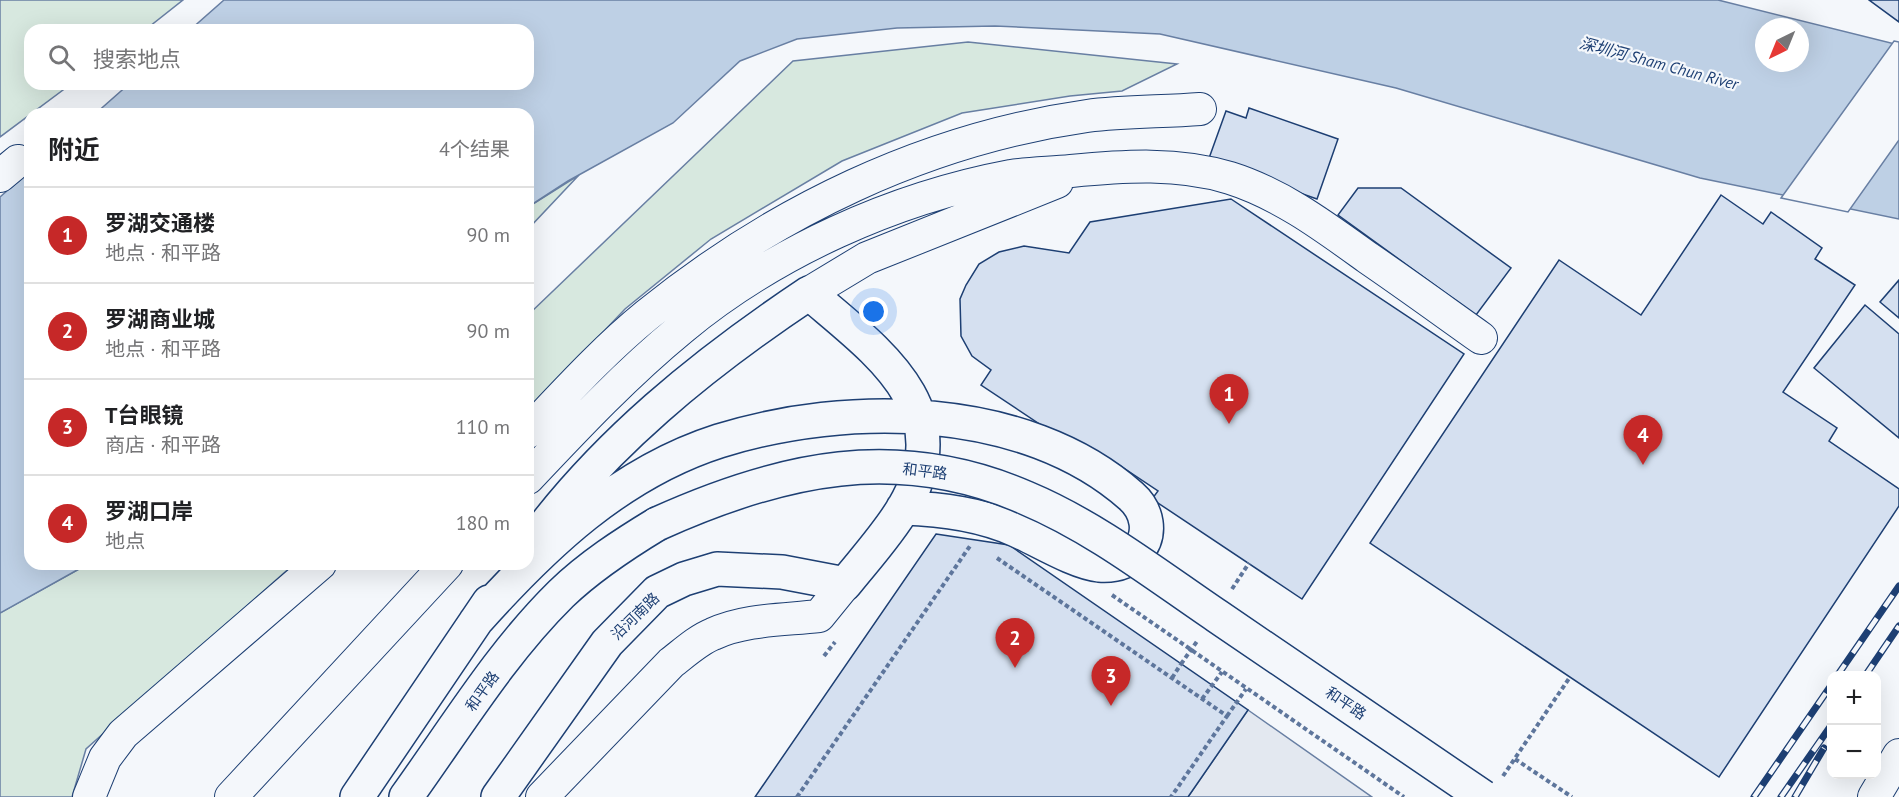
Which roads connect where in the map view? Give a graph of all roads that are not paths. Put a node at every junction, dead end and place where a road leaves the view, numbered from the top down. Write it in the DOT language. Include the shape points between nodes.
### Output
graph roads {
  1 [pos="1200,109"];
  2 [pos="1090,169"];
  3 [pos="809,293"];
  4 [pos="1481,338"];
  5 [pos="920,418"];
  6 [pos="534,426"];
  7 [pos="534,472"];
  8 [pos="903,508"];
  9 [pos="534,541"];
  10 [pos="534,559"];
  11 [pos="313,570"];
  12 [pos="441,570"];
  13 [pos="513,570"];
  14 [pos="522,570"];
  15 [pos="845,584"];
  16 [pos="476,621"];
  17 [pos="531,625"];
  18 [pos="1899,755"];
  19 [pos="1493,787"];
  20 [pos="89,797"];
  21 [pos="231,797"];
  22 [pos="357,797"];
  23 [pos="362,797"];
  24 [pos="406,797"];
  25 [pos="498,797"];
  26 [pos="542,797"];
  27 [pos="1874,797"];
  1 -- 6 [label="lane" via="1088,116 997,136 908,161 813,204 726,256 646,315"];
  2 -- 3 [label="lane" via="876,254"];
  2 -- 4 [label="lane" via="1185,168 1230,178 1270,194 1319,222"];
  2 -- 7 [label="lane" via="1012,176 937,194 874,217 797,253 683,327 621,382"];
  3 -- 5 [label="main road" via="889,364 908,389"];
  3 -- 9 [label="main road" via="667,399 589,475"];
  5 -- 8 [label="main road" via="922,450 916,483"];
  5 -- 8 [label="main road" via="1006,430 1053,448 1125,491 1144,511 1147,525 1137,551 1123,562 1096,565 977,516 943,509"];
  5 -- 10 [label="main road" via="858,417 796,424 719,441 674,458 603,500"];
  8 -- 15 [label="main road"];
  11 -- 20 [label="lane" via="123,734 105,758"];
  12 -- 21 [label="lane"];
  13 -- 16 [label="main road"];
  14 -- 16 [label="main road"];
  15 -- 25 [label="main road, 沿河南路" via="782,572 717,569 657,592 607,643"];
  15 -- 26 [label="lane" via="819,616 737,627 714,633 694,645 671,663"];
  16 -- 22 [label="main road"];
  17 -- 19 [label="main road, 和平路, bridge" via="596,565 657,524 746,487 831,469 927,469 979,480 1027,498 1114,546"];
  17 -- 23 [label="main road" via="402,751"];
  17 -- 24 [label="main road, 和平路"];
  18 -- 27 [label="lane"];
}
